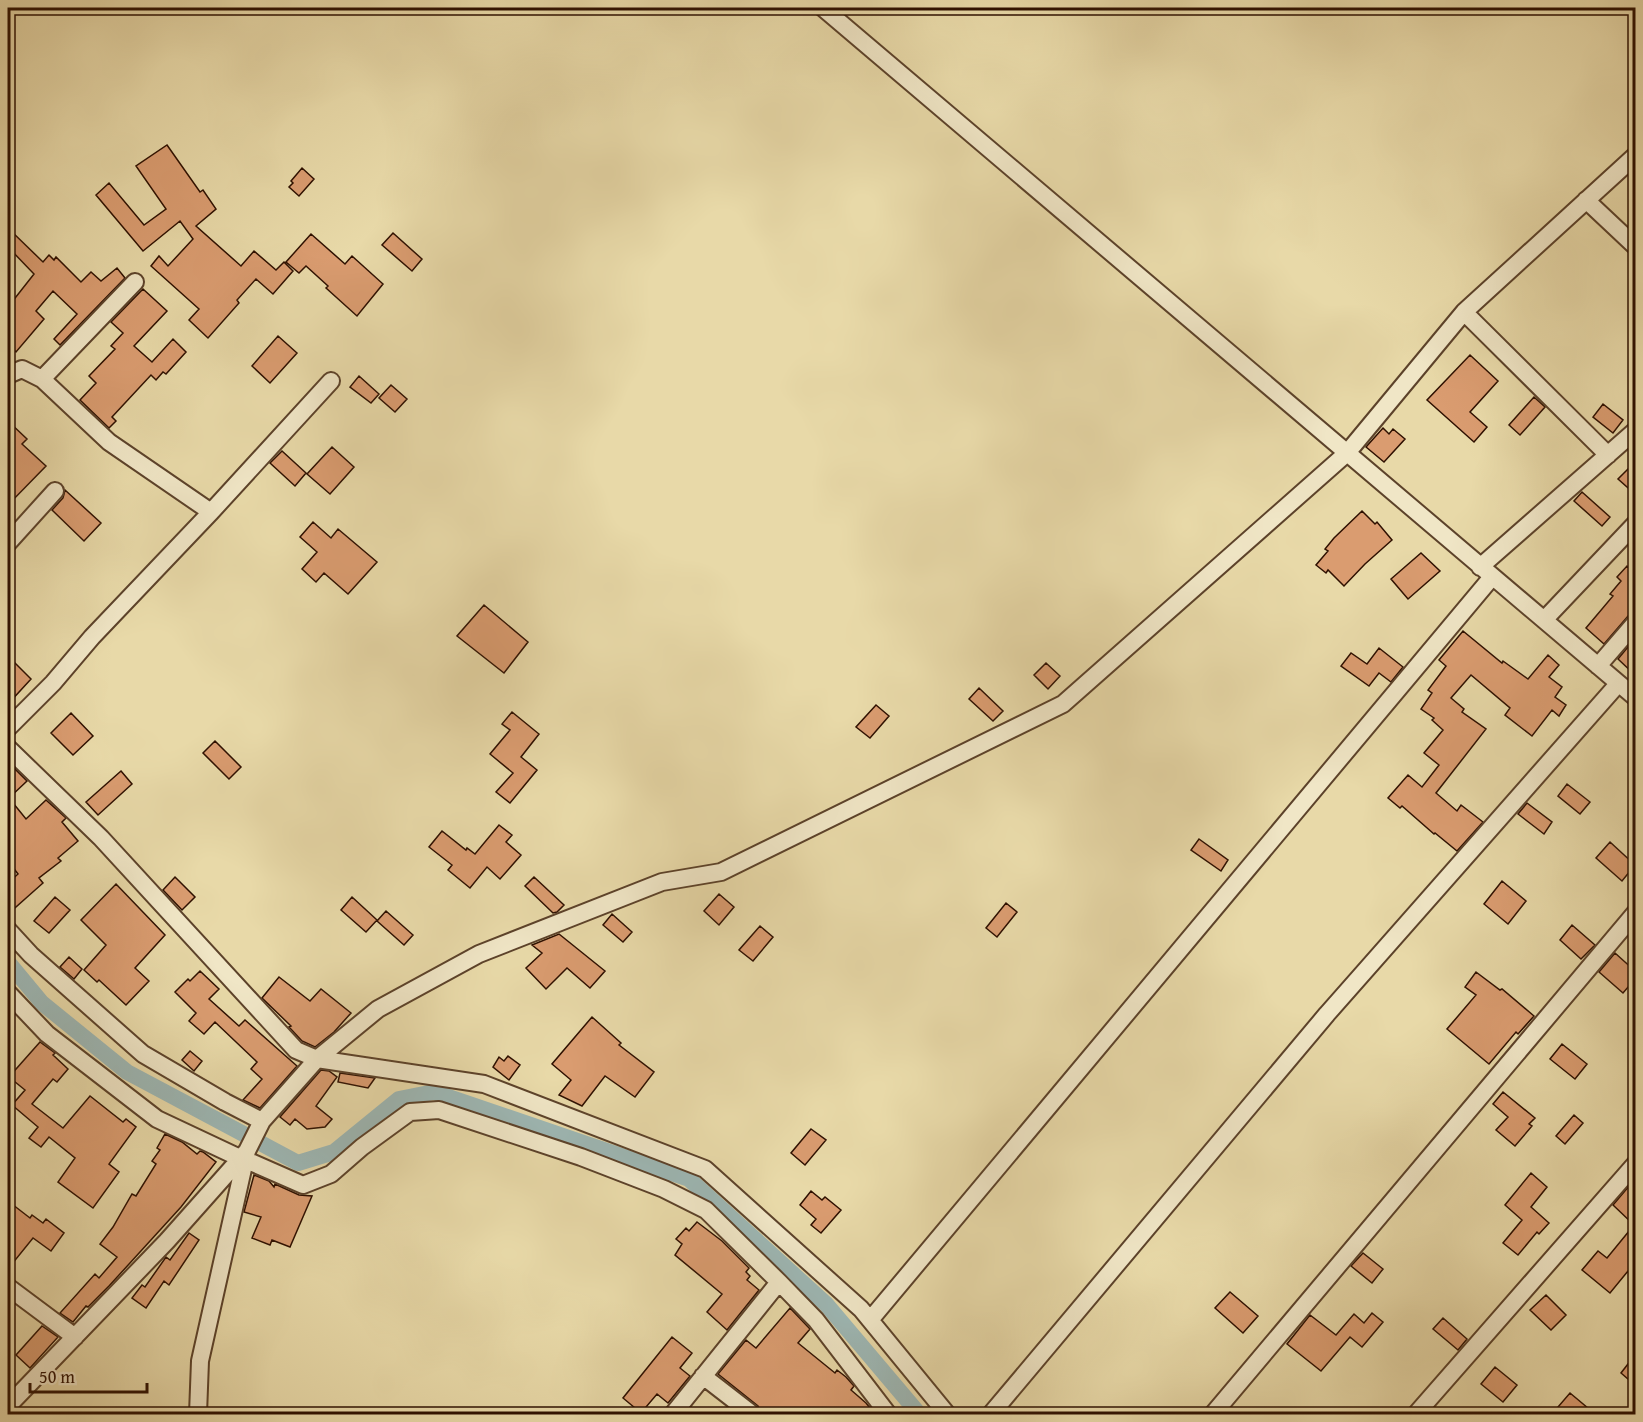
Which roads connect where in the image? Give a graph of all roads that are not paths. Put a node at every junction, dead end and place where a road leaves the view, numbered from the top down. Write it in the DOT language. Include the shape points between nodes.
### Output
graph roads {
  1 [pos="823,8"];
  2 [pos="1635,155"];
  3 [pos="1586,200"];
  4 [pos="1635,247"];
  5 [pos="135,282"];
  6 [pos="1464,312"];
  7 [pos="8,375"];
  8 [pos="42,379"];
  9 [pos="332,381"];
  10 [pos="1635,430"];
  11 [pos="1347,453"];
  12 [pos="1608,455"];
  13 [pos="55,492"];
  14 [pos="212,512"];
  15 [pos="1635,523"];
  16 [pos="8,543"];
  17 [pos="1486,572"];
  18 [pos="1544,620"];
  19 [pos="1635,622"];
  20 [pos="1598,666"];
  21 [pos="1618,684"];
  22 [pos="1635,698"];
  23 [pos="8,728"];
  24 [pos="8,748"];
  25 [pos="1635,912"];
  26 [pos="8,930"];
  27 [pos="8,993"];
  28 [pos="317,1059"];
  29 [pos="262,1121"];
  30 [pos="247,1153"];
  31 [pos="1635,1163"];
  32 [pos="779,1282"];
  33 [pos="8,1287"];
  34 [pos="870,1320"];
  35 [pos="75,1337"];
  36 [pos="704,1376"];
  37 [pos="8,1406"];
  38 [pos="198,1414"];
  39 [pos="673,1414"];
  40 [pos="752,1414"];
  41 [pos="888,1414"];
  42 [pos="947,1414"];
  43 [pos="991,1414"];
  44 [pos="1213,1414"];
  45 [pos="1416,1414"];
  1 -- 11 [label="street"];
  2 -- 3 [label="street"];
  3 -- 4 [label="street"];
  3 -- 6 [label="street"];
  5 -- 8 [label="street"];
  6 -- 11 [label="street"];
  6 -- 12 [label="street"];
  7 -- 8 [label="street" via="22,369"];
  8 -- 14 [label="street" via="109,442"];
  9 -- 14 [label="street"];
  10 -- 12 [label="street"];
  11 -- 17 [label="street"];
  11 -- 28 [label="street" via="1063,704 721,872 662,882 479,954 378,1009"];
  12 -- 17 [label="street"];
  13 -- 16 [label="street"];
  14 -- 23 [label="street"];
  15 -- 18 [label="street"];
  17 -- 18 [label="street"];
  17 -- 34 [label="street"];
  18 -- 20 [label="street"];
  19 -- 20 [label="street"];
  20 -- 21 [label="street"];
  21 -- 22 [label="street"];
  21 -- 43 [label="street" via="1327,1014"];
  24 -- 28 [label="street" via="102,838 296,1050"];
  25 -- 44 [label="street"];
  26 -- 29 [label="street" via="143,1054"];
  27 -- 30 [label="street" via="47,1034 157,1119"];
  28 -- 29 [label="street"];
  28 -- 34 [label="street" via="484,1084 705,1169"];
  29 -- 30 [label="street"];
  30 -- 32 [label="street" via="303,1185 331,1174 410,1112 439,1110 581,1156 706,1210"];
  30 -- 35 [label="street"];
  30 -- 38 [label="street" via="200,1361"];
  31 -- 45 [label="street"];
  32 -- 36 [label="street"];
  32 -- 41 [label="street" via="816,1320"];
  33 -- 35 [label="street"];
  34 -- 42 [label="street"];
  35 -- 37 [label="street"];
  36 -- 39 [label="street"];
  36 -- 40 [label="street"];
}
